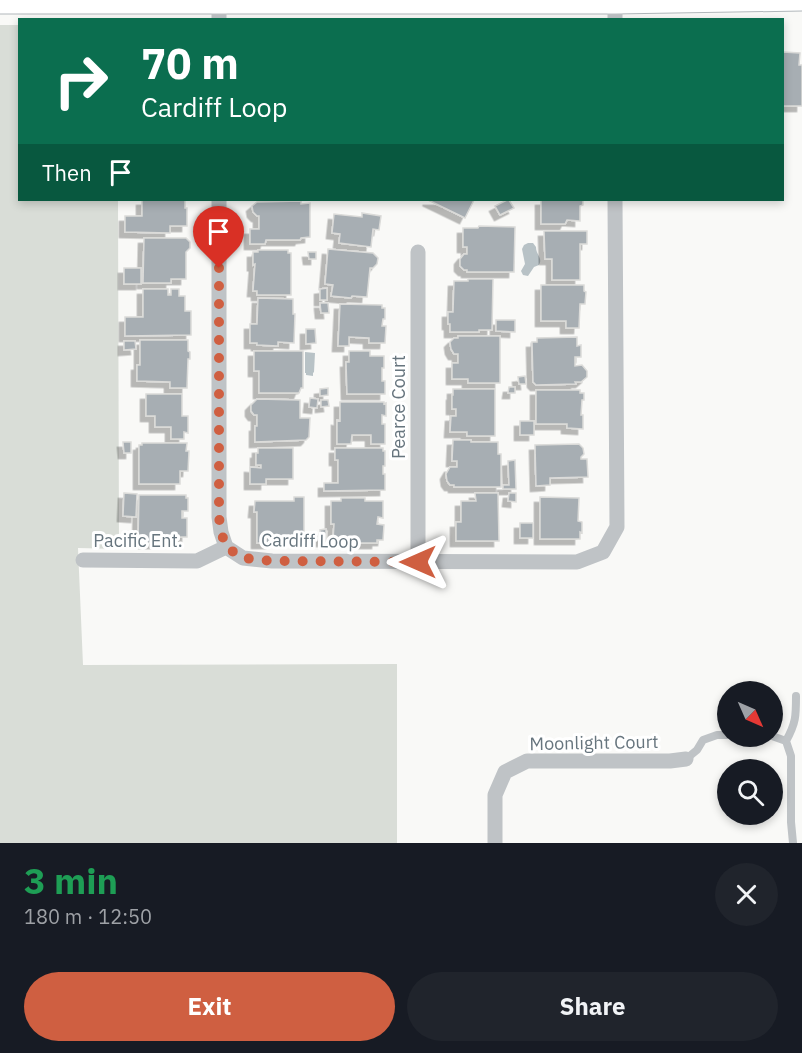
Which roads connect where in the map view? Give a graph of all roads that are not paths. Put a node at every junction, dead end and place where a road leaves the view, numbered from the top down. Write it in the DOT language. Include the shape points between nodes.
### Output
graph roads {
  1 [pos="802,0"];
  2 [pos="0,3"];
  3 [pos="219,11"];
  4 [pos="615,11"];
  5 [pos="219,201"];
  6 [pos="615,201"];
  7 [pos="418,252"];
  8 [pos="226,547"];
  9 [pos="83,560"];
  10 [pos="418,562"];
  11 [pos="796,696"];
  12 [pos="717,735"];
  13 [pos="783,740"];
  14 [pos="786,741"];
  15 [pos="686,759"];
  16 [pos="495,843"];
  17 [pos="793,843"];
  1 -- 4 [label="main road"];
  2 -- 3 [label="main road"];
  3 -- 4 [label="main road"];
  5 -- 8 [label="street" via="219,517"];
  6 -- 10 [label="street, Cardiff Loop" via="616,527 603,552 577,562"];
  7 -- 10 [label="street, Pearce Court"];
  8 -- 9 [label="street, Pacific Ent." via="197,561"];
  8 -- 10 [label="street, Cardiff Loop" via="243,558 272,561"];
  11 -- 14 [label="lane" via="796,718"];
  12 -- 15 [label="lane" via="703,740"];
  13 -- 14 [label="lane"];
  14 -- 17 [label="lane" via="791,756"];
  15 -- 16 [label="street, Moonlight Court" via="526,760 505,772 495,795"];
}
